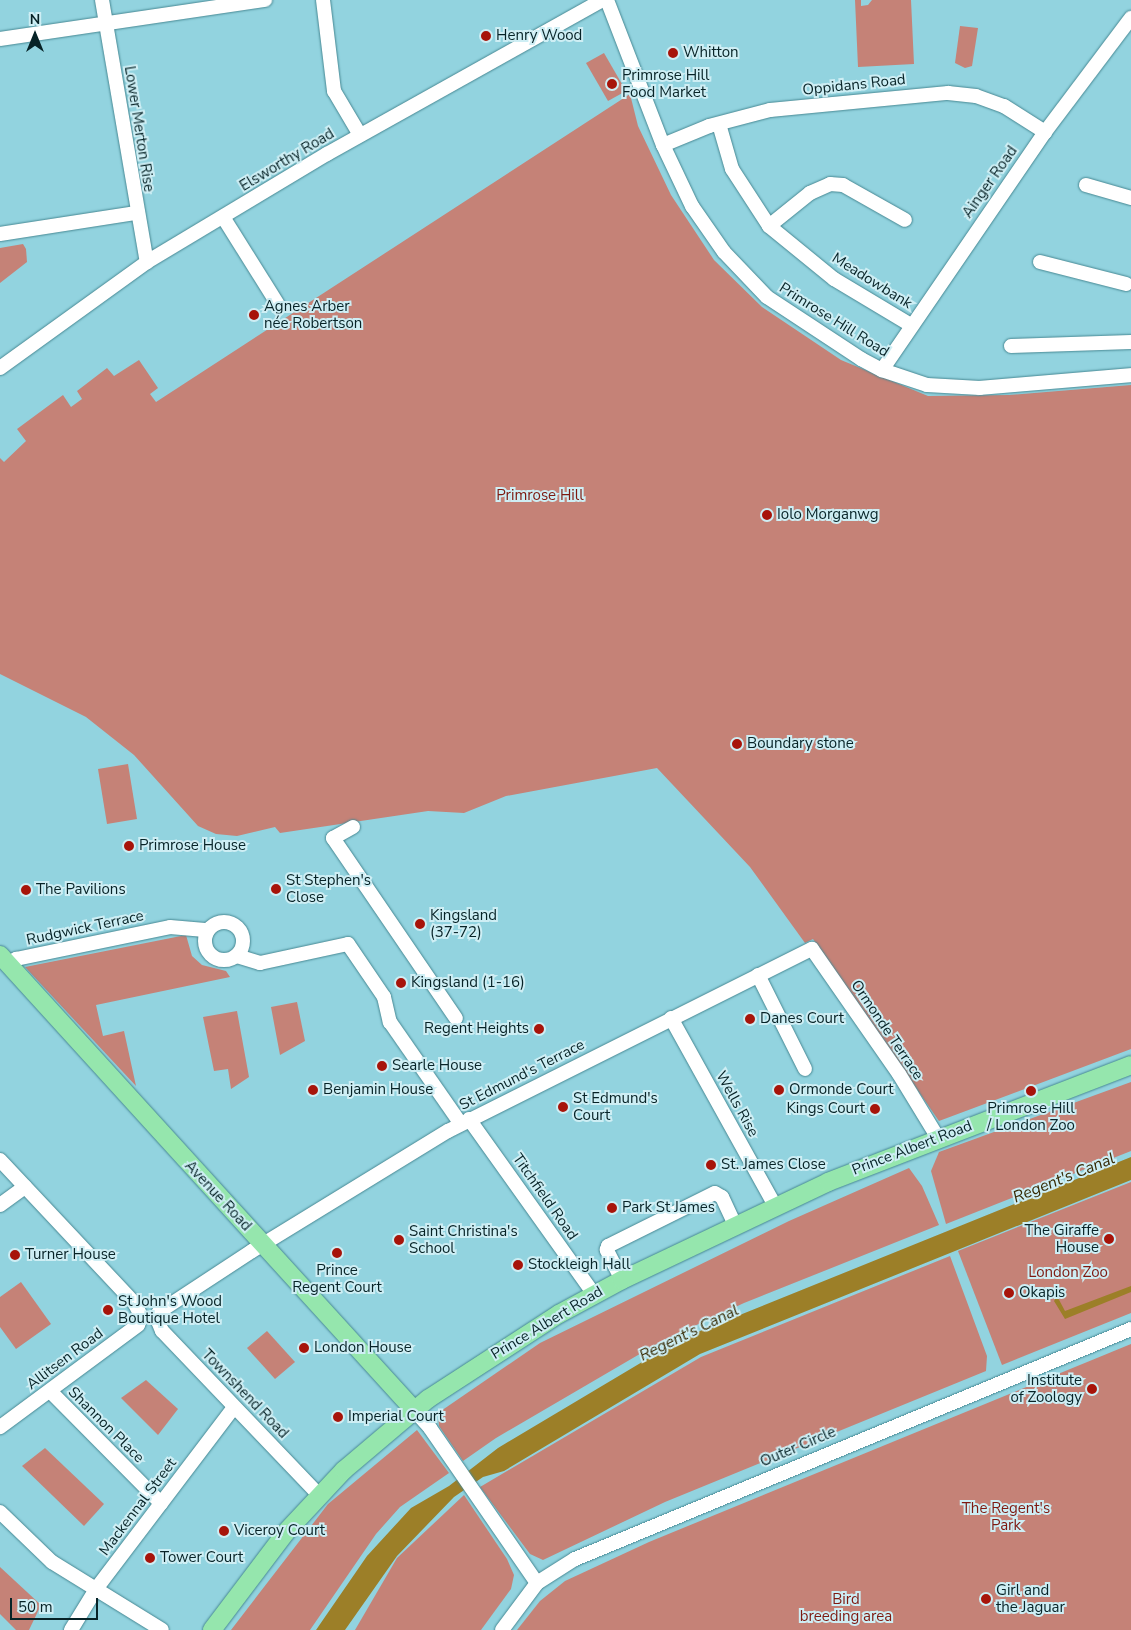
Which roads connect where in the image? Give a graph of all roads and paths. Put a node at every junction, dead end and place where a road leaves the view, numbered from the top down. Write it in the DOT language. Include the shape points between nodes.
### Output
graph roads {
  1 [pos="102,0"];
  2 [pos="265,0"];
  3 [pos="323,0"];
  4 [pos="603,0"];
  5 [pos="607,0"];
  6 [pos="1131,18"];
  7 [pos="106,25"];
  8 [pos="0,39"];
  9 [pos="719,124"];
  10 [pos="1045,132"];
  11 [pos="360,135"];
  12 [pos="663,144"];
  13 [pos="1086,185"];
  14 [pos="1131,198"];
  15 [pos="136,213"];
  16 [pos="223,218"];
  17 [pos="905,220"];
  18 [pos="769,226"];
  19 [pos="0,234"];
  20 [pos="147,262"];
  21 [pos="1040,262"];
  22 [pos="1126,284"];
  23 [pos="277,303"];
  24 [pos="911,325"];
  25 [pos="1131,342"];
  26 [pos="1011,346"];
  27 [pos="0,368"];
  28 [pos="882,370"];
  29 [pos="1131,375"];
  30 [pos="353,827"];
  31 [pos="208,930"];
  32 [pos="805,952"];
  33 [pos="237,956"];
  34 [pos="4,960"];
  35 [pos="758,975"];
  36 [pos="456,1018"];
  37 [pos="671,1018"];
  38 [pos="1131,1065"];
  39 [pos="805,1069"];
  40 [pos="465,1122"];
  41 [pos="938,1138"];
  42 [pos="0,1160"];
  43 [pos="25,1187"];
  44 [pos="0,1205"];
  45 [pos="775,1206"];
  46 [pos="735,1225"];
  47 [pos="263,1244"];
  48 [pos="622,1280"];
  49 [pos="594,1294"];
  50 [pos="1131,1329"];
  51 [pos="50,1391"];
  52 [pos="234,1407"];
  53 [pos="414,1410"];
  54 [pos="0,1428"];
  55 [pos="318,1494"];
  56 [pos="161,1503"];
  57 [pos="0,1512"];
  58 [pos="537,1583"];
  59 [pos="96,1589"];
  60 [pos="71,1630"];
  61 [pos="162,1630"];
  62 [pos="212,1630"];
  63 [pos="502,1630"];
  1 -- 7 [label="street, Lower Merton Rise"];
  2 -- 7 [label="street"];
  3 -- 11 [label="street" via="334,91"];
  4 -- 11 [label="street, Elsworthy Road"];
  5 -- 12 [label="street, Primrose Hill Road"];
  6 -- 10 [label="street, Ainger Road"];
  7 -- 8 [label="street"];
  7 -- 15 [label="street, Lower Merton Rise"];
  9 -- 10 [label="street, Oppidans Road" via="770,110 948,94 976,96 1004,106"];
  9 -- 12 [label="street, Oppidans Road"];
  9 -- 18 [label="street, Meadowbank" via="732,168"];
  10 -- 24 [label="street, Ainger Road"];
  11 -- 16 [label="street, Elsworthy Road"];
  12 -- 28 [label="street, Primrose Hill Road" via="692,206 718,244 767,297"];
  13 -- 14 [label="street"];
  15 -- 19 [label="street"];
  15 -- 20 [label="street, Lower Merton Rise"];
  16 -- 20 [label="street, Elsworthy Road"];
  16 -- 23 [label="street"];
  17 -- 18 [label="street" via="843,185 830,184 810,194"];
  18 -- 24 [label="street, Meadowbank" via="834,279"];
  20 -- 27 [label="street, Elsworthy Road"];
  21 -- 22 [label="street"];
  24 -- 28 [label="street, Ainger Road"];
  25 -- 26 [label="street"];
  28 -- 29 [label="street, Primrose Hill Road" via="927,385 962,388"];
  30 -- 36 [label="street" via="333,838"];
  31 -- 33 [label="street" via="206,948 213,957 225,961"];
  31 -- 33 [label="street" via="225,922 237,927 243,938"];
  31 -- 34 [label="street, Rudgwick Terrace" via="170,927"];
  32 -- 35 [label="street, St Edmund's Terrace"];
  32 -- 41 [label="street, Ormonde Terrace" via="812,949 899,1074"];
  33 -- 40 [label="street, Titchfield Road" via="260,963 348,944 384,997 390,1022"];
  34 -- 47 [label="main road, Avenue Road"];
  35 -- 37 [label="street, St Edmund's Terrace"];
  35 -- 39 [label="street"];
  37 -- 40 [label="street, St Edmund's Terrace"];
  37 -- 45 [label="street, Wells Rise"];
  38 -- 41 [label="main road, Prince Albert Road"];
  40 -- 47 [label="street, St Edmund's Terrace"];
  40 -- 49 [label="street, Titchfield Road"];
  41 -- 45 [label="main road, Prince Albert Road"];
  42 -- 43 [label="street"];
  43 -- 44 [label="street"];
  43 -- 51 [label="street, Allitsen Road" via="139,1311 141,1321"];
  45 -- 46 [label="main road, Prince Albert Road"];
  46 -- 48 [label="main road, Prince Albert Road"];
  46 -- 48 [label="street" via="722,1197 715,1193 608,1246"];
  47 -- 52 [label="street, Townshend Road" via="159,1312 160,1328"];
  47 -- 53 [label="main road, Avenue Road"];
  48 -- 49 [label="main road, Prince Albert Road"];
  49 -- 53 [label="main road, Prince Albert Road" via="492,1356"];
  50 -- 58 [label="street, Outer Circle" via="601,1547 557,1568"];
  51 -- 54 [label="street, Allitsen Road"];
  51 -- 56 [label="street, Shannon Place"];
  52 -- 55 [label="street, Townshend Road"];
  52 -- 56 [label="street, Mackennal Street"];
  53 -- 55 [label="main road, Prince Albert Road"];
  53 -- 58 [label="street, Avenue Road" via="436,1436"];
  55 -- 62 [label="main road, Prince Albert Road"];
  56 -- 59 [label="street, Mackennal Street"];
  57 -- 59 [label="street" via="52,1562"];
  58 -- 63 [label="street, Outer Circle"];
  59 -- 60 [label="street, Mackennal Street"];
  59 -- 61 [label="street"];
}
